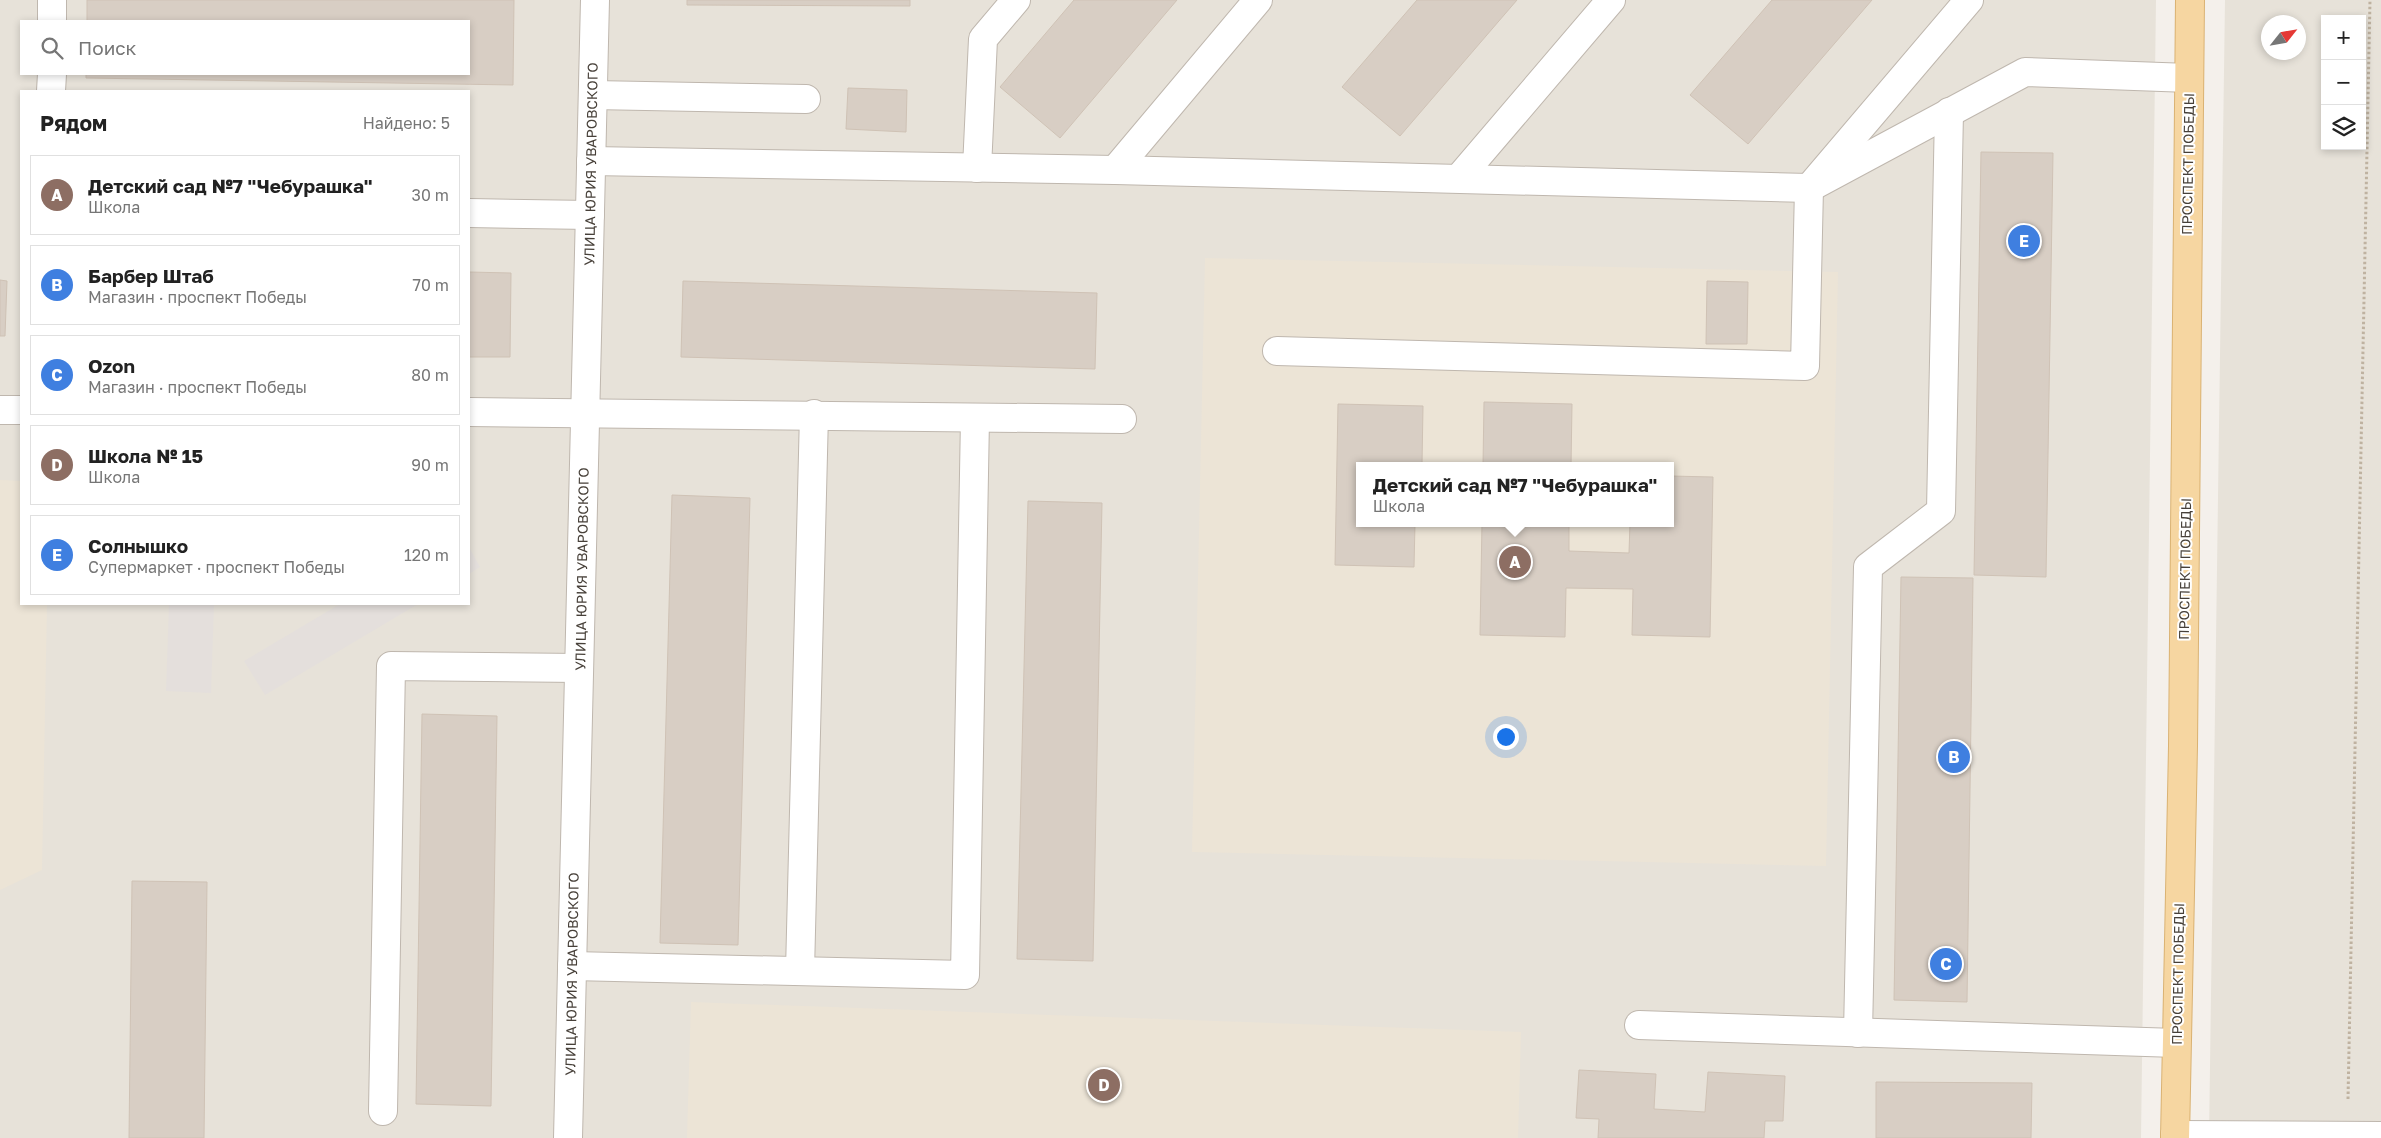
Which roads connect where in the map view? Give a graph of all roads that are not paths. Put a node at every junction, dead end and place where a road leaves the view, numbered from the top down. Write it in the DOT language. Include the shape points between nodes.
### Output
graph roads {
  1 [pos="52,0"];
  2 [pos="595,0"];
  3 [pos="1016,0"];
  4 [pos="1258,0"];
  5 [pos="1611,0"];
  6 [pos="1969,0"];
  7 [pos="2190,0"];
  8 [pos="52,20"];
  9 [pos="52,75"];
  10 [pos="2189,78"];
  11 [pos="52,90"];
  12 [pos="593,95"];
  13 [pos="806,99"];
  14 [pos="1950,112"];
  15 [pos="591,161"];
  16 [pos="977,168"];
  17 [pos="1116,170"];
  18 [pos="1459,178"];
  19 [pos="1809,188"];
  20 [pos="470,213"];
  21 [pos="590,214"];
  22 [pos="1277,351"];
  23 [pos="0,410"];
  24 [pos="20,410"];
  25 [pos="470,412"];
  26 [pos="585,412"];
  27 [pos="814,414"];
  28 [pos="976,418"];
  29 [pos="1122,419"];
  30 [pos="579,668"];
  31 [pos="572,966"];
  32 [pos="800,971"];
  33 [pos="1638,1025"];
  34 [pos="1858,1033"];
  35 [pos="2176,1043"];
  36 [pos="384,1112"];
  37 [pos="2381,1136"];
  38 [pos="2175,1137"];
  39 [pos="568,1138"];
  1 -- 8 [label="street"];
  2 -- 12 [label="street, УЛИЦА ЮРИЯ УВАРОВСКОГО"];
  3 -- 16 [label="street" via="983,39"];
  4 -- 17 [label="street"];
  5 -- 18 [label="street"];
  6 -- 19 [label="street"];
  7 -- 10 [label="main road, ПРОСПЕКТ ПОБЕДЫ"];
  9 -- 11 [label="street"];
  10 -- 14 [label="street" via="2025,72"];
  10 -- 35 [label="main road, ПРОСПЕКТ ПОБЕДЫ" via="2183,746"];
  12 -- 13 [label="street"];
  12 -- 15 [label="street, УЛИЦА ЮРИЯ УВАРОВСКОГО"];
  14 -- 19 [label="street"];
  14 -- 34 [label="street" via="1940,511 1868,567"];
  15 -- 16 [label="street"];
  15 -- 21 [label="street, УЛИЦА ЮРИЯ УВАРОВСКОГО"];
  16 -- 17 [label="street"];
  17 -- 18 [label="street"];
  18 -- 19 [label="street"];
  19 -- 22 [label="street" via="1805,366"];
  20 -- 21 [label="street"];
  21 -- 26 [label="street, УЛИЦА ЮРИЯ УВАРОВСКОГО"];
  23 -- 24 [label="street"];
  25 -- 26 [label="street"];
  26 -- 27 [label="street"];
  26 -- 30 [label="street, УЛИЦА ЮРИЯ УВАРОВСКОГО"];
  27 -- 28 [label="street"];
  27 -- 32 [label="street"];
  28 -- 29 [label="street"];
  28 -- 32 [label="street" via="965,975"];
  30 -- 31 [label="street, УЛИЦА ЮРИЯ УВАРОВСКОГО"];
  30 -- 36 [label="street" via="390,666"];
  31 -- 32 [label="street"];
  31 -- 39 [label="street, УЛИЦА ЮРИЯ УВАРОВСКОГО"];
  33 -- 34 [label="street"];
  34 -- 35 [label="street"];
  35 -- 38 [label="main road, ПРОСПЕКТ ПОБЕДЫ"];
  37 -- 38 [label="street"];
}
